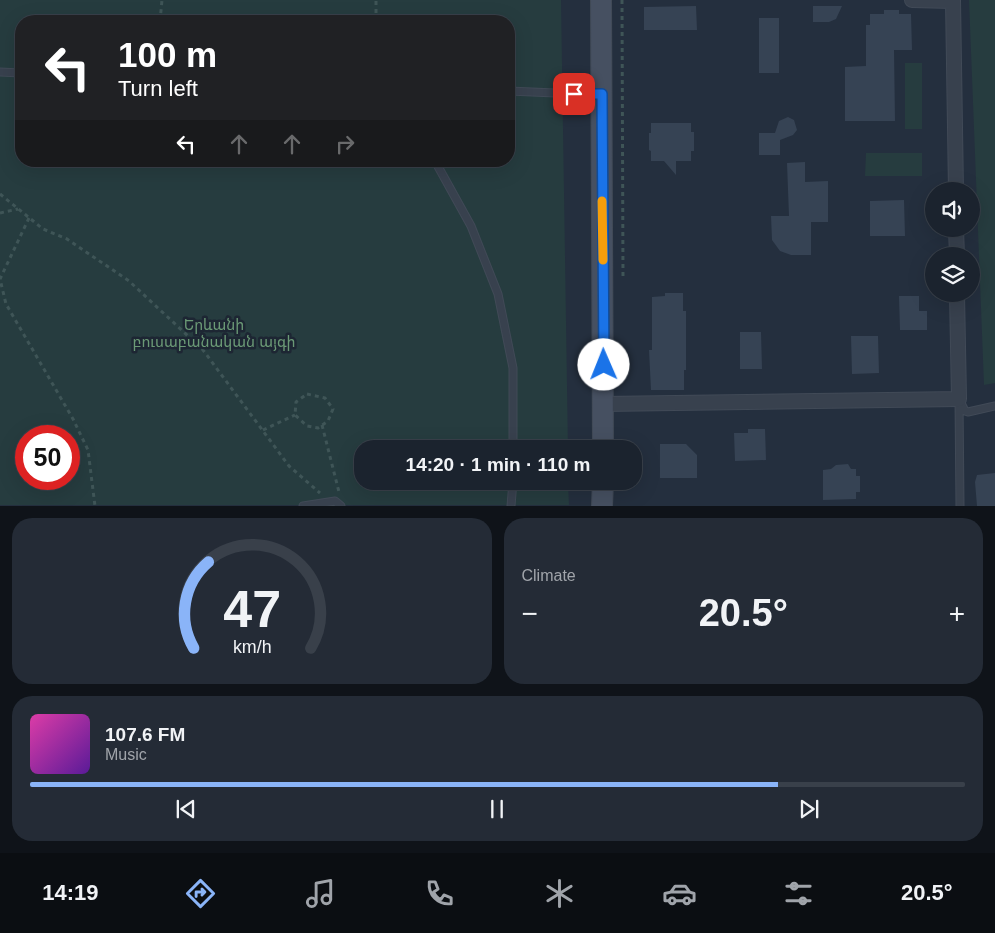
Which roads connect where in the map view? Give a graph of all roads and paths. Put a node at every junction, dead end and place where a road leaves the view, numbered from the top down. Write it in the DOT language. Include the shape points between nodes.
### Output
graph roads {
  1 [pos="162,0"];
  2 [pos="376,0"];
  3 [pos="601,0"];
  4 [pos="622,0"];
  5 [pos="912,0"];
  6 [pos="953,0"];
  7 [pos="161,15"];
  8 [pos="376,15"];
  9 [pos="0,72"];
  10 [pos="15,73"];
  11 [pos="515,91"];
  12 [pos="602,94"];
  13 [pos="438,167"];
  14 [pos="956,182"];
  15 [pos="0,194"];
  16 [pos="18,209"];
  17 [pos="0,213"];
  18 [pos="29,218"];
  19 [pos="622,286"];
  20 [pos="958,302"];
  21 [pos="959,399"];
  22 [pos="604,404"];
  23 [pos="995,406"];
  24 [pos="295,415"];
  25 [pos="322,425"];
  26 [pos="263,430"];
  27 [pos="513,440"];
  28 [pos="603,440"];
  29 [pos="512,490"];
  30 [pos="603,490"];
  31 [pos="340,496"];
  32 [pos="330,501"];
  33 [pos="95,506"];
  34 [pos="303,506"];
  35 [pos="341,506"];
  36 [pos="511,506"];
  37 [pos="602,506"];
  38 [pos="960,506"];
  1 -- 7 [label="path"];
  2 -- 8 [label="path"];
  3 -- 12 [label="main road"];
  4 -- 19 [label="path"];
  5 -- 6 [label="street"];
  6 -- 14 [label="street"];
  9 -- 10 [label="lane"];
  11 -- 12 [label="lane"];
  12 -- 22 [label="main road"];
  13 -- 27 [label="lane" via="471,226 498,294 513,368"];
  15 -- 16 [label="path"];
  16 -- 17 [label="path"];
  16 -- 18 [label="path"];
  18 -- 26 [label="path" via="129,281 204,350"];
  18 -- 33 [label="path" via="0,279 6,304 88,450"];
  20 -- 21 [label="street"];
  21 -- 22 [label="street"];
  21 -- 23 [label="lane" via="962,408 968,412"];
  21 -- 38 [label="lane"];
  22 -- 28 [label="main road"];
  24 -- 25 [label="path" via="307,426 318,428"];
  24 -- 25 [label="path" via="296,402 306,394 325,398 333,409 328,421"];
  24 -- 26 [label="path"];
  25 -- 31 [label="path"];
  26 -- 32 [label="path" via="289,466"];
  29 -- 36 [label="lane"];
  30 -- 37 [label="main road"];
  32 -- 34 [label="lane"];
  32 -- 35 [label="lane"];
}
